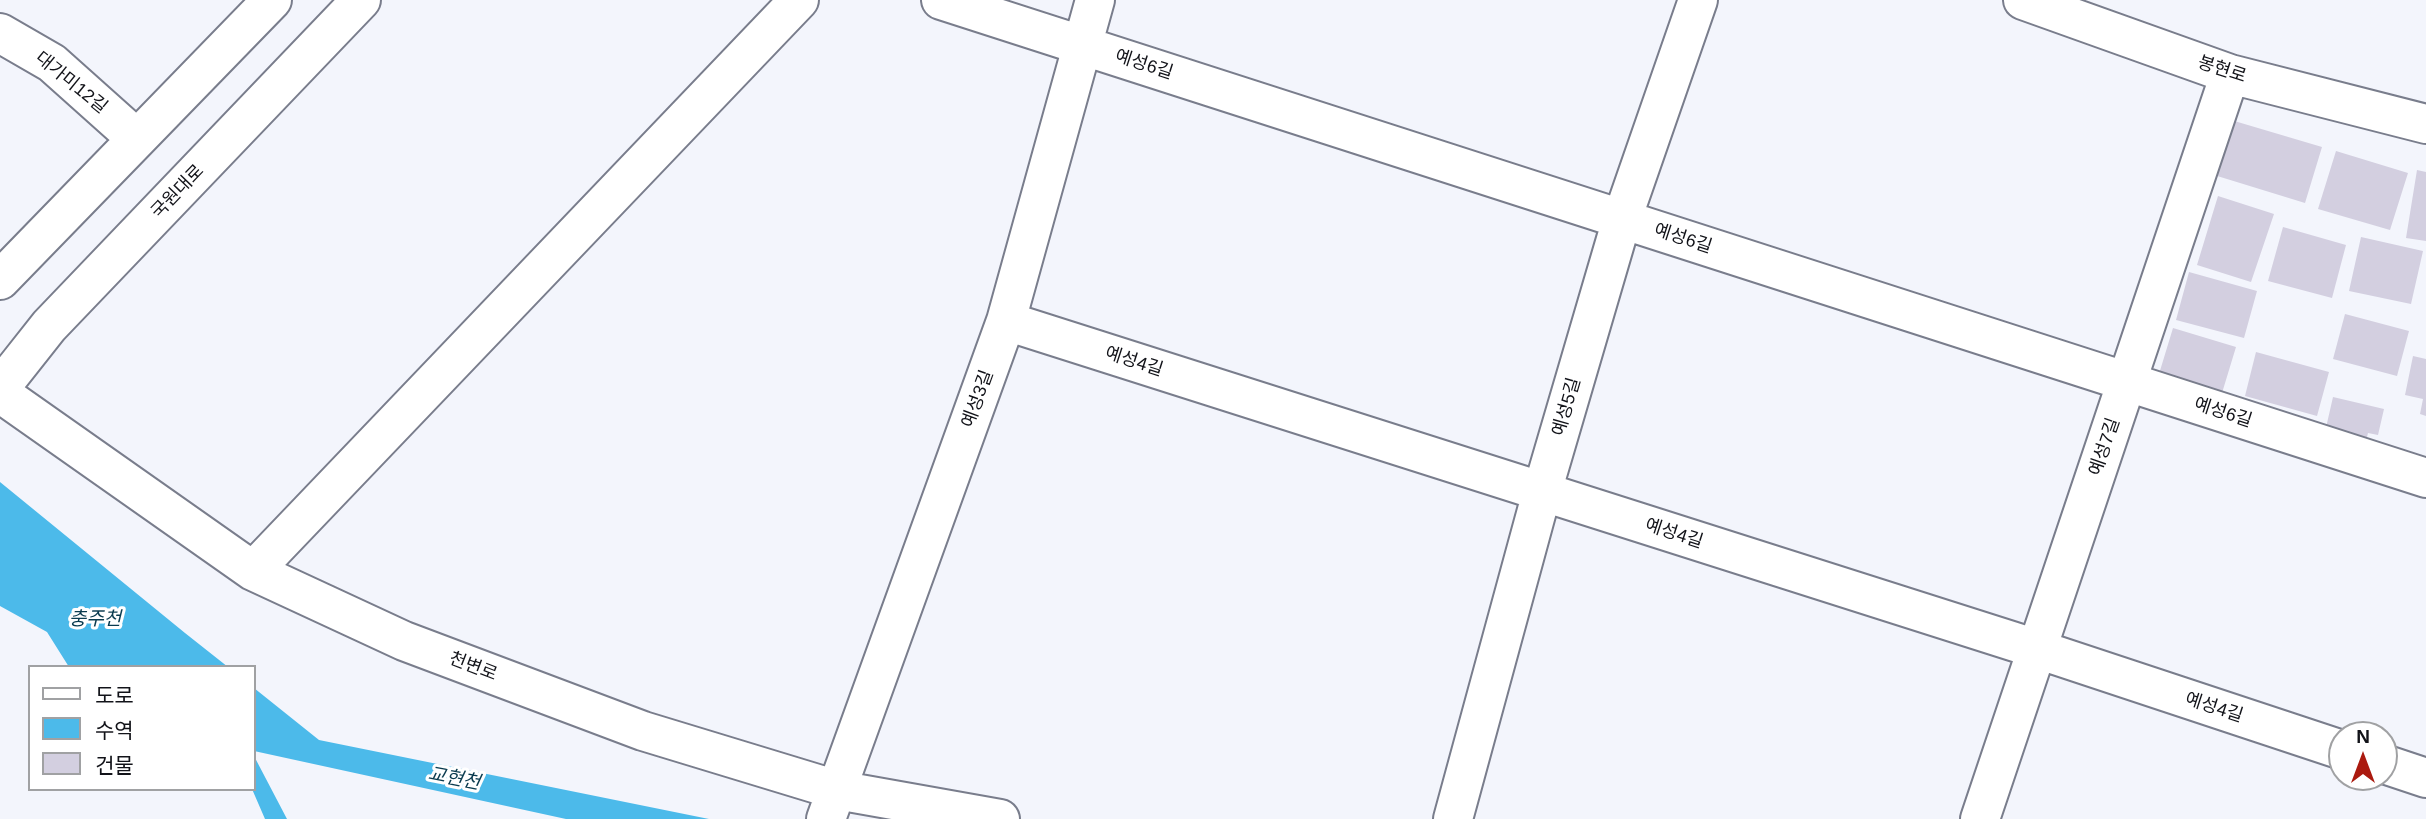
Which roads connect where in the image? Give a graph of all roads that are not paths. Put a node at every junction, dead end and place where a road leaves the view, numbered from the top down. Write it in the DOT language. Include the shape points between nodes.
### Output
graph roads {
  1 [pos="272,0"];
  2 [pos="361,0"];
  3 [pos="799,0"];
  4 [pos="941,0"];
  5 [pos="1095,0"];
  6 [pos="1698,0"];
  7 [pos="2023,0"];
  8 [pos="0,33"];
  9 [pos="1082,45"];
  10 [pos="2230,74"];
  11 [pos="2426,124"];
  12 [pos="137,139"];
  13 [pos="1622,219"];
  14 [pos="0,280"];
  15 [pos="1006,321"];
  16 [pos="2127,382"];
  17 [pos="0,391"];
  18 [pos="2426,478"];
  19 [pos="1542,492"];
  20 [pos="253,570"];
  21 [pos="2037,649"];
  22 [pos="2328,745"];
  23 [pos="2398,769"];
  24 [pos="2426,778"];
  25 [pos="832,804"];
  26 [pos="1000,819"];
  27 [pos="1453,819"];
  28 [pos="1980,819"];
  1 -- 12 [label="street"];
  2 -- 17 [label="street, 국원대로" via="49,326"];
  3 -- 20 [label="street"];
  4 -- 9 [label="street, 예성6길"];
  5 -- 9 [label="street, 예성3길"];
  6 -- 13 [label="street, 예성5길"];
  7 -- 10 [label="street, 봉현로"];
  8 -- 12 [label="street, 대가미12길" via="52,63"];
  9 -- 13 [label="street, 예성6길"];
  9 -- 15 [label="street, 예성3길"];
  10 -- 11 [label="street, 봉현로"];
  10 -- 16 [label="street, 예성7길"];
  12 -- 14 [label="street"];
  13 -- 16 [label="street, 예성6길"];
  13 -- 19 [label="street, 예성5길"];
  15 -- 19 [label="street, 예성4길"];
  15 -- 25 [label="street, 예성3길"];
  16 -- 18 [label="street, 예성6길"];
  16 -- 21 [label="street, 예성7길"];
  17 -- 20 [label="street, 천변로"];
  19 -- 21 [label="street, 예성4길"];
  19 -- 27 [label="street, 예성5길"];
  20 -- 25 [label="street, 천변로" via="404,640"];
  21 -- 22 [label="street, 예성4길"];
  21 -- 28 [label="street, 예성7길"];
  23 -- 24 [label="street"];
  25 -- 26 [label="street, 천변로"];
}
